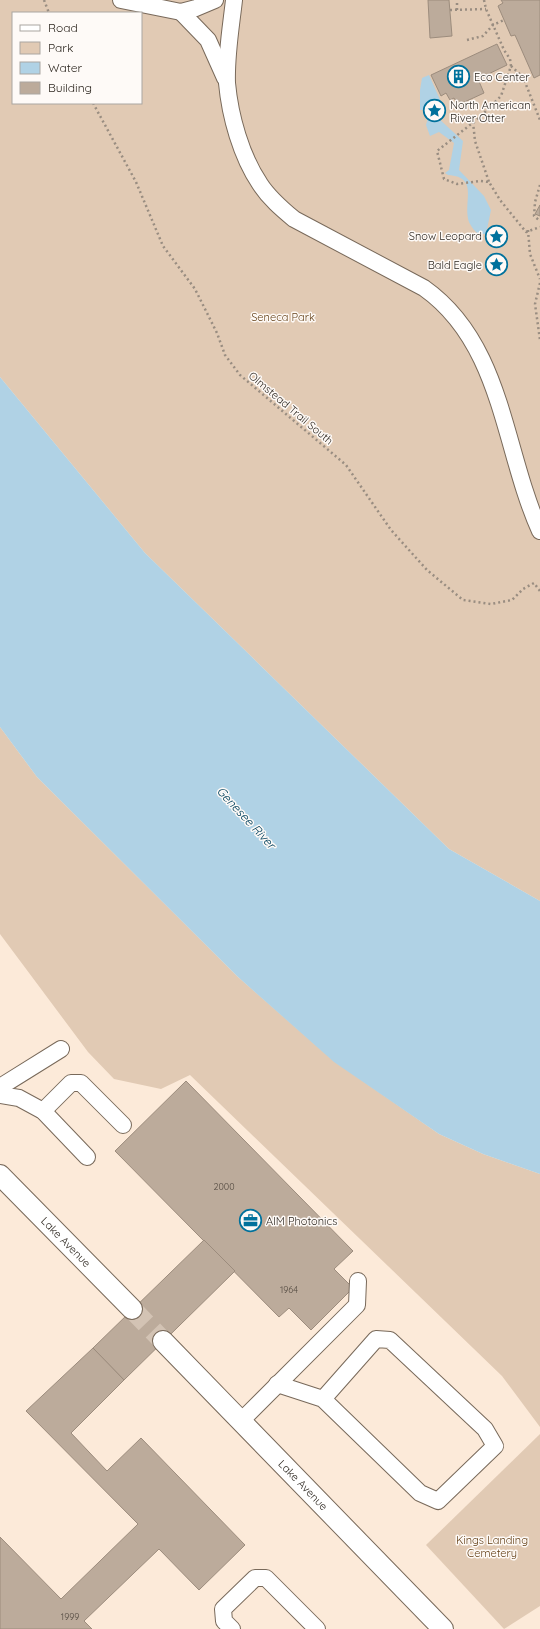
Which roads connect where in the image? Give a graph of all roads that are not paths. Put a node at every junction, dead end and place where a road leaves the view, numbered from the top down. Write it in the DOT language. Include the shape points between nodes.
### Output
graph roads {
  1 [pos="121,0"];
  2 [pos="215,0"];
  3 [pos="234,0"];
  4 [pos="181,12"];
  5 [pos="227,83"];
  6 [pos="540,531"];
  7 [pos="61,1049"];
  8 [pos="0,1087"];
  9 [pos="0,1095"];
  10 [pos="42,1111"];
  11 [pos="123,1125"];
  12 [pos="87,1157"];
  13 [pos="0,1176"];
  14 [pos="358,1281"];
  15 [pos="132,1309"];
  16 [pos="163,1341"];
  17 [pos="277,1384"];
  18 [pos="323,1398"];
  19 [pos="241,1421"];
  20 [pos="232,1629"];
  21 [pos="317,1629"];
  22 [pos="443,1629"];
  1 -- 4 [label="lane"];
  2 -- 4 [label="lane"];
  3 -- 5 [label="lane"];
  4 -- 5 [label="lane" via="208,40"];
  5 -- 6 [label="lane" via="241,144 260,184 276,203 294,219 424,288 442,301 468,334 494,389 516,466"];
  7 -- 8 [label="lane"];
  9 -- 10 [label="lane" via="19,1098"];
  10 -- 11 [label="lane" via="71,1083 81,1082"];
  10 -- 12 [label="lane"];
  13 -- 15 [label="main road, Lake Avenue"];
  14 -- 17 [label="lane" via="357,1305"];
  16 -- 19 [label="main road, Lake Avenue"];
  17 -- 18 [label="lane"];
  17 -- 19 [label="lane"];
  18 -- 18 [label="lane" via="420,1493 438,1500 495,1446 485,1429 390,1340 376,1339"];
  19 -- 22 [label="main road, Lake Avenue"];
  20 -- 21 [label="lane" via="224,1621 223,1609 255,1578 266,1578"];
}
